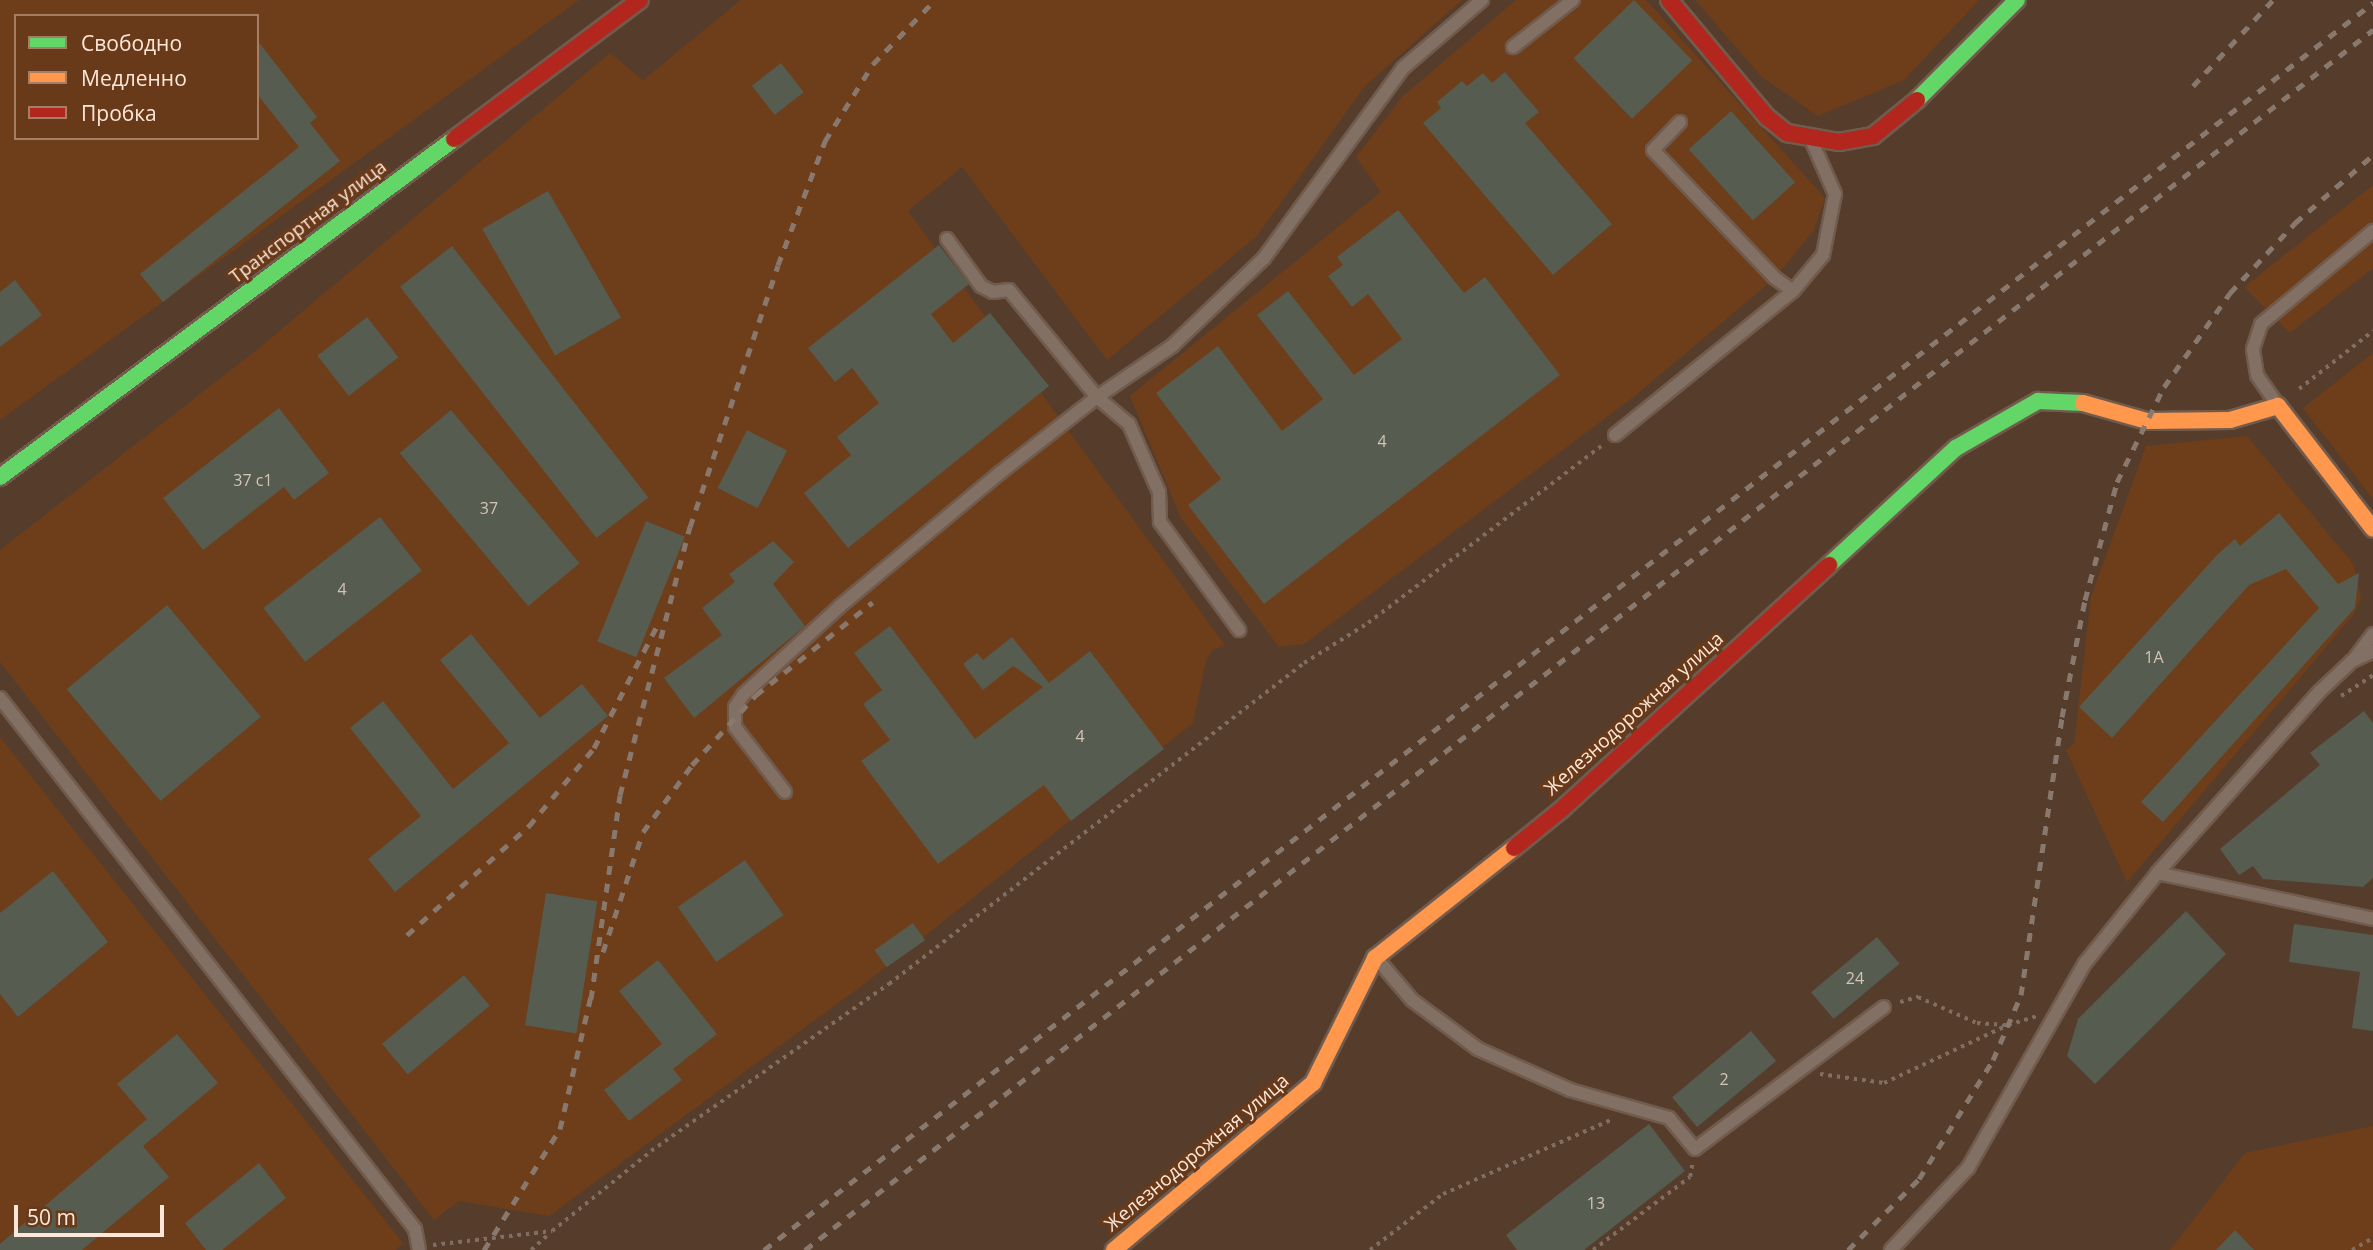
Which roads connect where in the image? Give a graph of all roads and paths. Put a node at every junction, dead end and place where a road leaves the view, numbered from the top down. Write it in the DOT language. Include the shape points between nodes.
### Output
graph roads {
  1 [pos="640,0"];
  2 [pos="1482,0"];
  3 [pos="1573,0"];
  4 [pos="1670,0"];
  5 [pos="2017,0"];
  6 [pos="1513,47"];
  7 [pos="1680,122"];
  8 [pos="1811,140"];
  9 [pos="2373,231"];
  10 [pos="947,239"];
  11 [pos="1794,291"];
  12 [pos="2373,331"];
  13 [pos="1097,397"];
  14 [pos="2278,406"];
  15 [pos="1615,435"];
  16 [pos="0,477"];
  17 [pos="2373,529"];
  18 [pos="1239,630"];
  19 [pos="2373,634"];
  20 [pos="2373,651"];
  21 [pos="2352,661"];
  22 [pos="0,698"];
  23 [pos="785,792"];
  24 [pos="2157,873"];
  25 [pos="2373,919"];
  26 [pos="1375,957"];
  27 [pos="1884,1007"];
  28 [pos="2055,1011"];
  29 [pos="2008,1025"];
  30 [pos="1798,1071"];
  31 [pos="1649,1111"];
  32 [pos="1695,1149"];
  33 [pos="552,1231"];
  34 [pos="2373,1238"];
  35 [pos="420,1248"];
  36 [pos="531,1250"];
  37 [pos="1114,1250"];
  38 [pos="1370,1250"];
  39 [pos="1593,1250"];
  40 [pos="1891,1250"];
  41 [pos="2352,1250"];
  1 -- 16 [label="street, Транспортная улица"];
  2 -- 13 [label="lane" via="1404,68 1264,258 1172,346"];
  3 -- 6 [label="lane"];
  4 -- 8 [label="street" via="1767,117 1787,133"];
  5 -- 8 [label="street" via="1899,117 1873,136 1839,142"];
  7 -- 11 [label="lane" via="1653,150 1775,278"];
  8 -- 11 [label="lane" via="1835,194 1823,255"];
  9 -- 14 [label="lane" via="2261,324 2253,349 2257,375"];
  10 -- 13 [label="lane" via="981,286 993,292 1009,290"];
  11 -- 15 [label="lane"];
  12 -- 14 [label="path"];
  13 -- 18 [label="lane" via="1129,424 1159,492 1160,522"];
  13 -- 23 [label="lane" via="839,606 743,695 735,707 734,727"];
  14 -- 17 [label="street"];
  14 -- 26 [label="street, Железнодорожная улица" via="2230,420 2147,421 2076,401 2038,401 1956,449 1562,809"];
  15 -- 33 [label="path" via="1368,623 1304,663 889,984 651,1151"];
  19 -- 21 [label="lane"];
  20 -- 21 [label="lane"];
  21 -- 24 [label="lane"];
  22 -- 35 [label="lane" via="415,1229"];
  24 -- 25 [label="lane"];
  24 -- 28 [label="lane" via="2085,963"];
  26 -- 31 [label="lane" via="1412,1000 1478,1049 1570,1090"];
  26 -- 37 [label="street, Железнодорожная улица" via="1313,1083"];
  27 -- 29 [label="path" via="1918,996 1977,1023"];
  27 -- 30 [label="lane"];
  28 -- 29 [label="path"];
  28 -- 40 [label="lane" via="1968,1168"];
  29 -- 30 [label="path" via="1884,1083"];
  30 -- 32 [label="lane"];
  31 -- 32 [label="lane" via="1669,1118"];
  31 -- 38 [label="path" via="1566,1136 1503,1171 1443,1194"];
  32 -- 39 [label="path" via="1690,1177"];
  33 -- 35 [label="path"];
  33 -- 36 [label="path"];
  34 -- 41 [label="path"];
}
